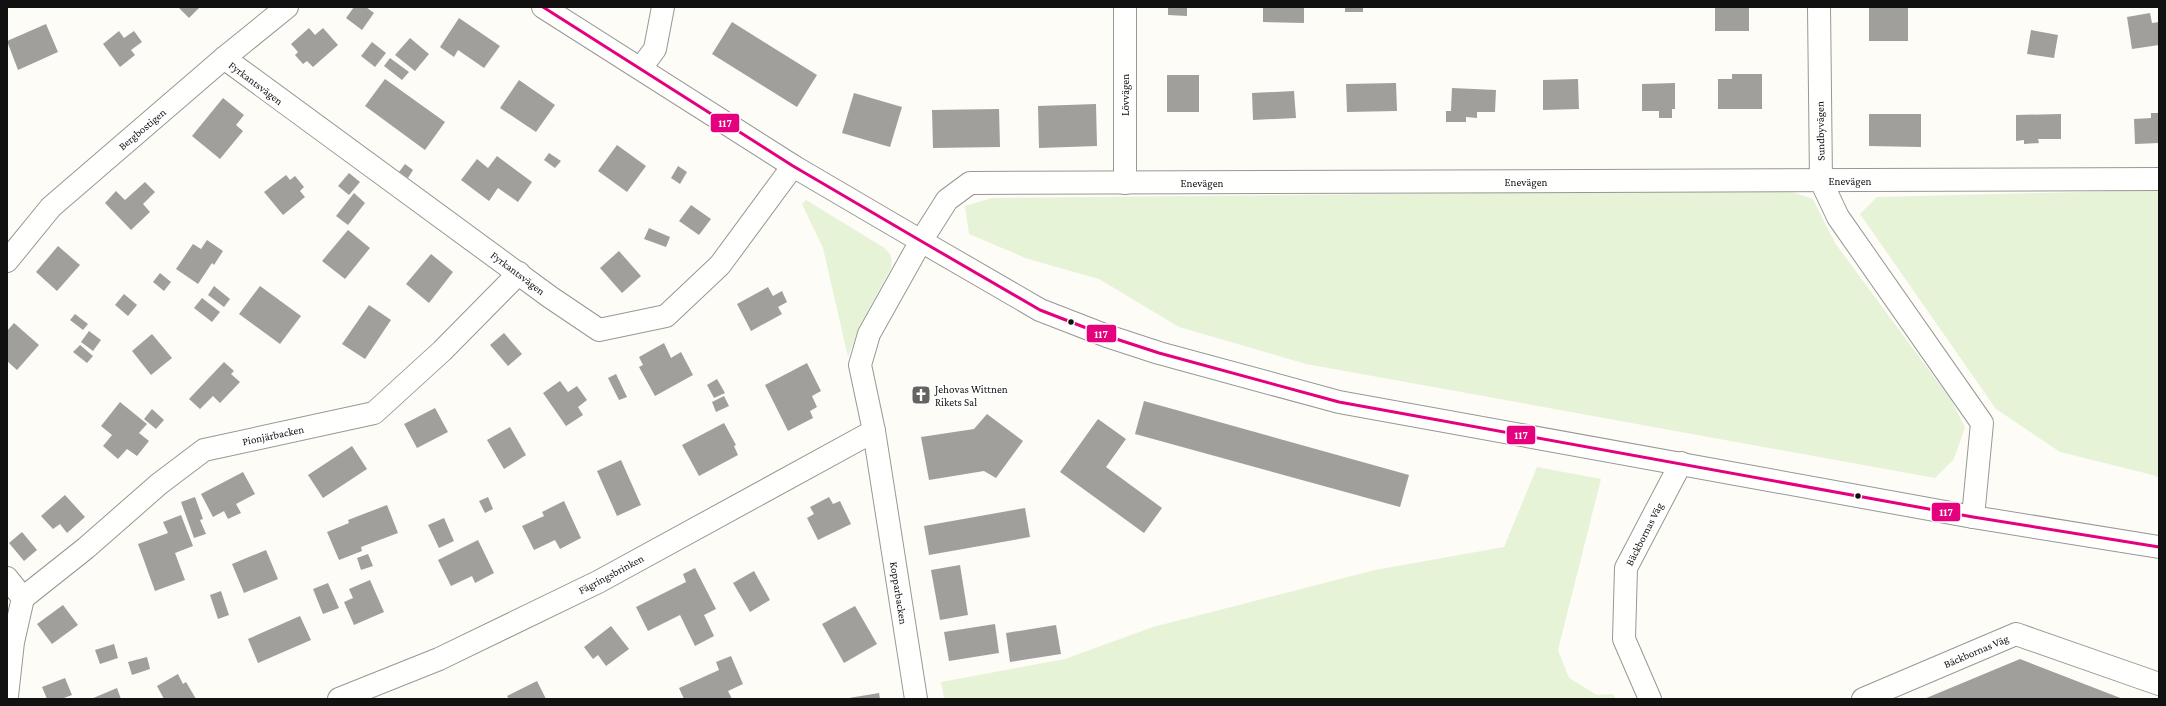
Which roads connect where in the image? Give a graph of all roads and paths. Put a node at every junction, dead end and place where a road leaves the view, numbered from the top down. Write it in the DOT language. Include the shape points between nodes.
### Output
graph roads {
  1 [pos="287,7"];
  2 [pos="543,7"];
  3 [pos="664,7"];
  4 [pos="1125,7"];
  5 [pos="1819,7"];
  6 [pos="224,58"];
  7 [pos="641,68"];
  8 [pos="793,166"];
  9 [pos="2159,179"];
  10 [pos="1821,181"];
  11 [pos="1126,183"];
  12 [pos="921,240"];
  13 [pos="7,261"];
  14 [pos="519,274"];
  15 [pos="874,431"];
  16 [pos="1681,463"];
  17 [pos="1973,517"];
  18 [pos="2159,548"];
  19 [pos="7,578"];
  20 [pos="23,598"];
  21 [pos="2159,684"];
  22 [pos="7,696"];
  23 [pos="339,699"];
  24 [pos="916,699"];
  25 [pos="1650,699"];
  26 [pos="1863,699"];
  1 -- 6 [label="street, Bergbostigen"];
  2 -- 7 [label="street"];
  3 -- 7 [label="street" via="655,49"];
  4 -- 11 [label="street, Lövvägen"];
  5 -- 10 [label="street, Sundbyvägen"];
  6 -- 13 [label="street, Bergbostigen" via="51,207"];
  6 -- 14 [label="street, Fyrkantsvägen" via="324,134"];
  7 -- 8 [label="street"];
  8 -- 12 [label="street"];
  8 -- 14 [label="street, Fyrkantsvägen" via="720,265 666,316 599,330"];
  9 -- 10 [label="street, Enevägen"];
  10 -- 11 [label="street, Enevägen"];
  10 -- 17 [label="street, Sundbyvägen" via="1838,216 1982,423"];
  11 -- 12 [label="street, Enevägen" via="970,183 947,200"];
  12 -- 15 [label="street, Kopparbacken" via="869,334 860,365"];
  12 -- 16 [label="street" via="1040,310 1159,353 1339,402"];
  14 -- 20 [label="street, Pionjärbacken" via="442,352 374,413 204,450 159,484 86,548"];
  15 -- 23 [label="street, Fägringsbrinken" via="598,582 439,658"];
  15 -- 24 [label="street, Kopparbacken"];
  16 -- 17 [label="street"];
  16 -- 25 [label="street, Bäckbornas Väg" via="1626,568 1624,639"];
  17 -- 18 [label="street"];
  19 -- 20 [label="street"];
  20 -- 22 [label="street" via="13,642"];
  21 -- 26 [label="street, Bäckbornas Väg" via="2016,634"];
}
